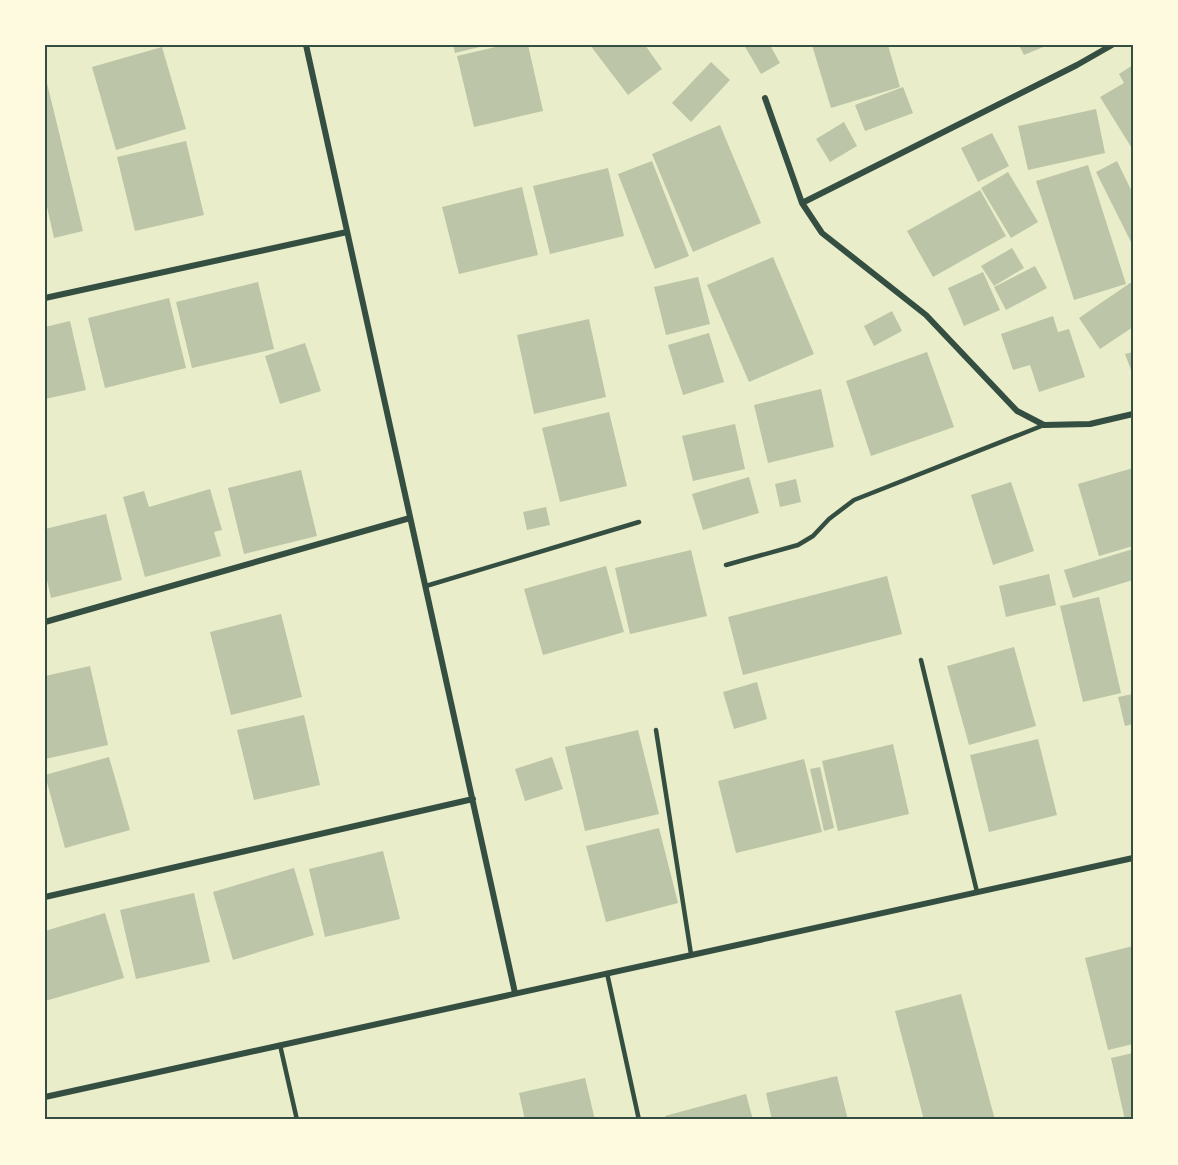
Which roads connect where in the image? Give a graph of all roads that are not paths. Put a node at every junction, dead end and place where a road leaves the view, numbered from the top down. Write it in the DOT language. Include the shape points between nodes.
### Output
graph roads {
  1 [pos="306,45"];
  2 [pos="1112,45"];
  3 [pos="765,98"];
  4 [pos="802,204"];
  5 [pos="347,232"];
  6 [pos="45,298"];
  7 [pos="1133,414"];
  8 [pos="1044,426"];
  9 [pos="410,518"];
  10 [pos="639,522"];
  11 [pos="726,565"];
  12 [pos="426,586"];
  13 [pos="45,622"];
  14 [pos="921,660"];
  15 [pos="656,730"];
  16 [pos="473,799"];
  17 [pos="1133,858"];
  18 [pos="977,892"];
  19 [pos="45,897"];
  20 [pos="691,954"];
  21 [pos="607,973"];
  22 [pos="515,993"];
  23 [pos="280,1045"];
  24 [pos="45,1097"];
  25 [pos="297,1120"];
  26 [pos="639,1120"];
  1 -- 5 [label="street"];
  2 -- 4 [label="street"];
  3 -- 4 [label="street"];
  4 -- 8 [label="street" via="822,233 926,315 1017,411"];
  5 -- 6 [label="street"];
  5 -- 9 [label="street"];
  7 -- 8 [label="street" via="1090,424"];
  8 -- 11 [label="lane" via="854,500 798,545"];
  9 -- 12 [label="street"];
  9 -- 13 [label="street"];
  10 -- 12 [label="lane"];
  12 -- 16 [label="street"];
  14 -- 18 [label="lane"];
  15 -- 20 [label="lane"];
  16 -- 19 [label="street"];
  16 -- 22 [label="street"];
  17 -- 18 [label="street"];
  18 -- 20 [label="street"];
  20 -- 21 [label="street"];
  21 -- 22 [label="street"];
  21 -- 26 [label="lane"];
  22 -- 23 [label="street"];
  23 -- 24 [label="street"];
  23 -- 25 [label="lane"];
}
